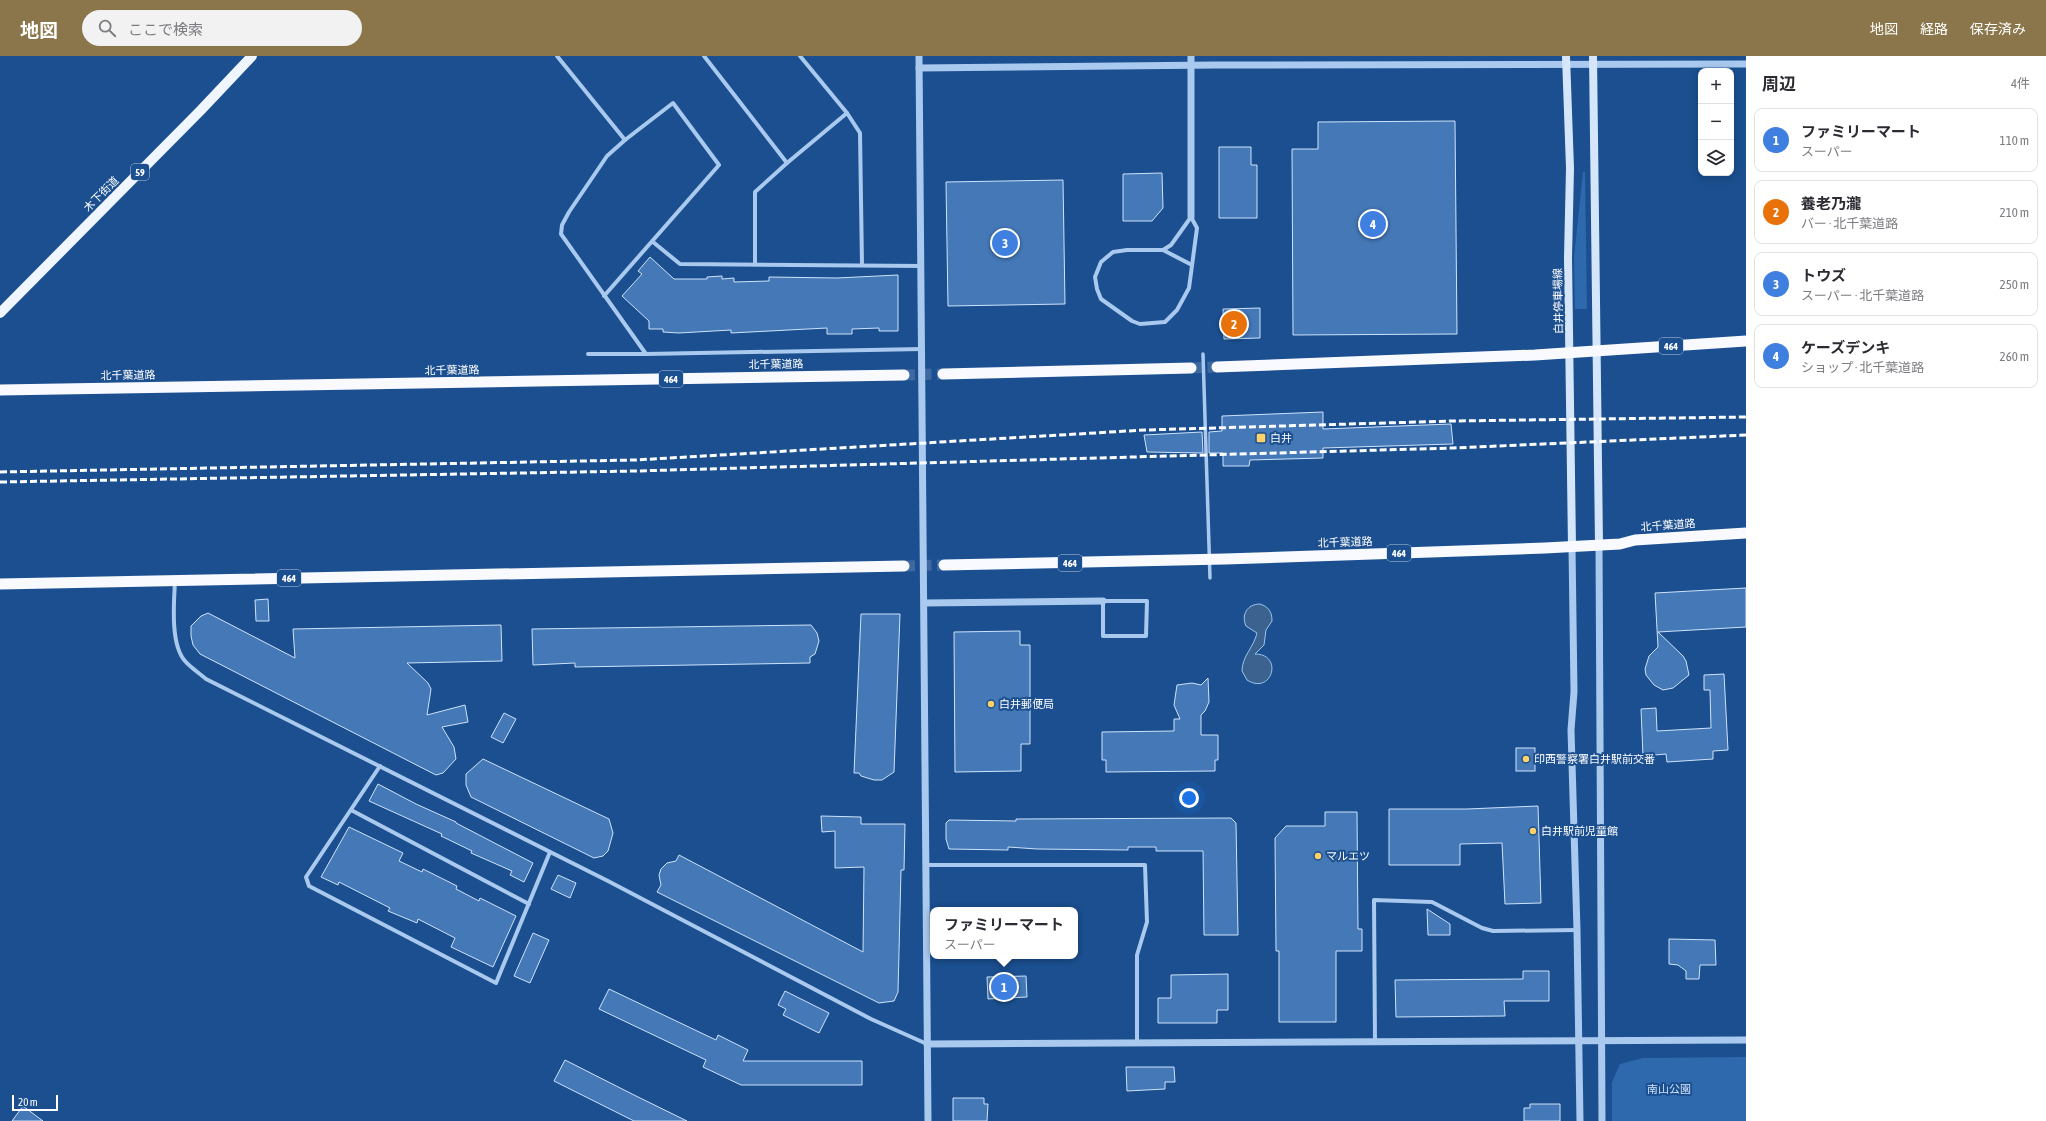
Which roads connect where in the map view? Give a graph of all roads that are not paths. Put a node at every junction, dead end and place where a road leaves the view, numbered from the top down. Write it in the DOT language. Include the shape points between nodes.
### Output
graph roads {
  1 [pos="252,56"];
  2 [pos="557,56"];
  3 [pos="704,56"];
  4 [pos="800,56"];
  5 [pos="920,56"];
  6 [pos="1191,56"];
  7 [pos="1593,56"];
  8 [pos="1566,60"];
  9 [pos="1746,64"];
  10 [pos="1593,65"];
  11 [pos="1191,66"];
  12 [pos="920,68"];
  13 [pos="847,113"];
  14 [pos="625,140"];
  15 [pos="786,163"];
  16 [pos="1191,216"];
  17 [pos="653,242"];
  18 [pos="1164,250"];
  19 [pos="755,264"];
  20 [pos="862,265"];
  21 [pos="1192,265"];
  22 [pos="922,266"];
  23 [pos="604,296"];
  24 [pos="0,313"];
  25 [pos="1746,341"];
  26 [pos="922,349"];
  27 [pos="1597,350"];
  28 [pos="1570,353"];
  29 [pos="588,354"];
  30 [pos="646,354"];
  31 [pos="1203,354"];
  32 [pos="1217,367"];
  33 [pos="1191,368"];
  34 [pos="943,374"];
  35 [pos="904,375"];
  36 [pos="0,390"];
  37 [pos="1746,533"];
  38 [pos="1572,541"];
  39 [pos="1599,545"];
  40 [pos="944,565"];
  41 [pos="904,566"];
  42 [pos="1210,578"];
  43 [pos="175,580"];
  44 [pos="0,584"];
  45 [pos="1104,601"];
  46 [pos="925,603"];
  47 [pos="380,766"];
  48 [pos="351,810"];
  49 [pos="550,852"];
  50 [pos="926,864"];
  51 [pos="529,904"];
  52 [pos="1578,930"];
  53 [pos="1580,1040"];
  54 [pos="1746,1040"];
  55 [pos="1375,1041"];
  56 [pos="1601,1041"];
  57 [pos="1137,1043"];
  58 [pos="927,1044"];
  59 [pos="928,1121"];
  60 [pos="1580,1121"];
  61 [pos="1602,1121"];
  1 -- 24 [label="main road, 木下街道 / 59" via="202,110"];
  2 -- 14 [label="street"];
  3 -- 15 [label="street"];
  4 -- 13 [label="street"];
  5 -- 12 [label="street"];
  6 -- 11 [label="street"];
  7 -- 10 [label="main road"];
  8 -- 10 [label="street"];
  8 -- 11 [label="street"];
  8 -- 28 [label="main road, 白井停車場線" via="1570,168"];
  9 -- 10 [label="street"];
  10 -- 27 [label="main road"];
  11 -- 12 [label="street"];
  11 -- 16 [label="street"];
  12 -- 22 [label="street"];
  13 -- 15 [label="street"];
  13 -- 20 [label="street" via="860,133"];
  14 -- 17 [label="street" via="673,104 719,165"];
  14 -- 23 [label="street" via="607,156 562,225 561,234"];
  15 -- 19 [label="street" via="755,192"];
  16 -- 18 [label="street" via="1171,245"];
  16 -- 21 [label="street" via="1197,228"];
  17 -- 19 [label="street" via="680,264"];
  17 -- 23 [label="street"];
  18 -- 21 [label="street"];
  18 -- 21 [label="street" via="1113,252 1101,262 1095,277 1101,299 1140,324 1165,322 1177,310 1189,288"];
  19 -- 20 [label="street"];
  20 -- 22 [label="street"];
  22 -- 26 [label="street"];
  23 -- 30 [label="street"];
  25 -- 27 [label="highway, 464"];
  26 -- 30 [label="street"];
  26 -- 46 [label="street"];
  27 -- 28 [label="highway, 464"];
  27 -- 39 [label="main road"];
  28 -- 32 [label="highway, 464"];
  28 -- 38 [label="main road, 白井停車場線"];
  29 -- 30 [label="street"];
  31 -- 42 [label="street"];
  33 -- 34 [label="highway"];
  35 -- 36 [label="highway, 北千葉道路 / 464"];
  37 -- 39 [label="highway, 北千葉道路 / 464" via="1635,540"];
  38 -- 39 [label="highway, 北千葉道路 / 464"];
  38 -- 40 [label="highway, 北千葉道路 / 464" via="1225,559"];
  38 -- 52 [label="street" via="1574,692 1571,730"];
  39 -- 56 [label="street"];
  41 -- 43 [label="highway, 464"];
  43 -- 44 [label="highway, 464"];
  43 -- 47 [label="street" via="176,641 184,660 206,679"];
  45 -- 45 [label="street" via="1104,636 1146,636 1147,601"];
  45 -- 46 [label="street"];
  46 -- 50 [label="street"];
  47 -- 48 [label="street"];
  47 -- 49 [label="street"];
  48 -- 51 [label="street"];
  48 -- 51 [label="street" via="306,877 309,886 496,983"];
  49 -- 51 [label="street"];
  49 -- 58 [label="street" via="871,1019"];
  50 -- 57 [label="street" via="1145,865 1147,922 1137,955"];
  50 -- 58 [label="street"];
  52 -- 53 [label="street"];
  52 -- 55 [label="street" via="1493,931 1482,928 1432,902 1374,900"];
  53 -- 55 [label="street"];
  53 -- 56 [label="street"];
  53 -- 60 [label="street"];
  54 -- 56 [label="street"];
  55 -- 57 [label="street"];
  56 -- 61 [label="street"];
  57 -- 58 [label="street"];
  58 -- 59 [label="street"];
}
